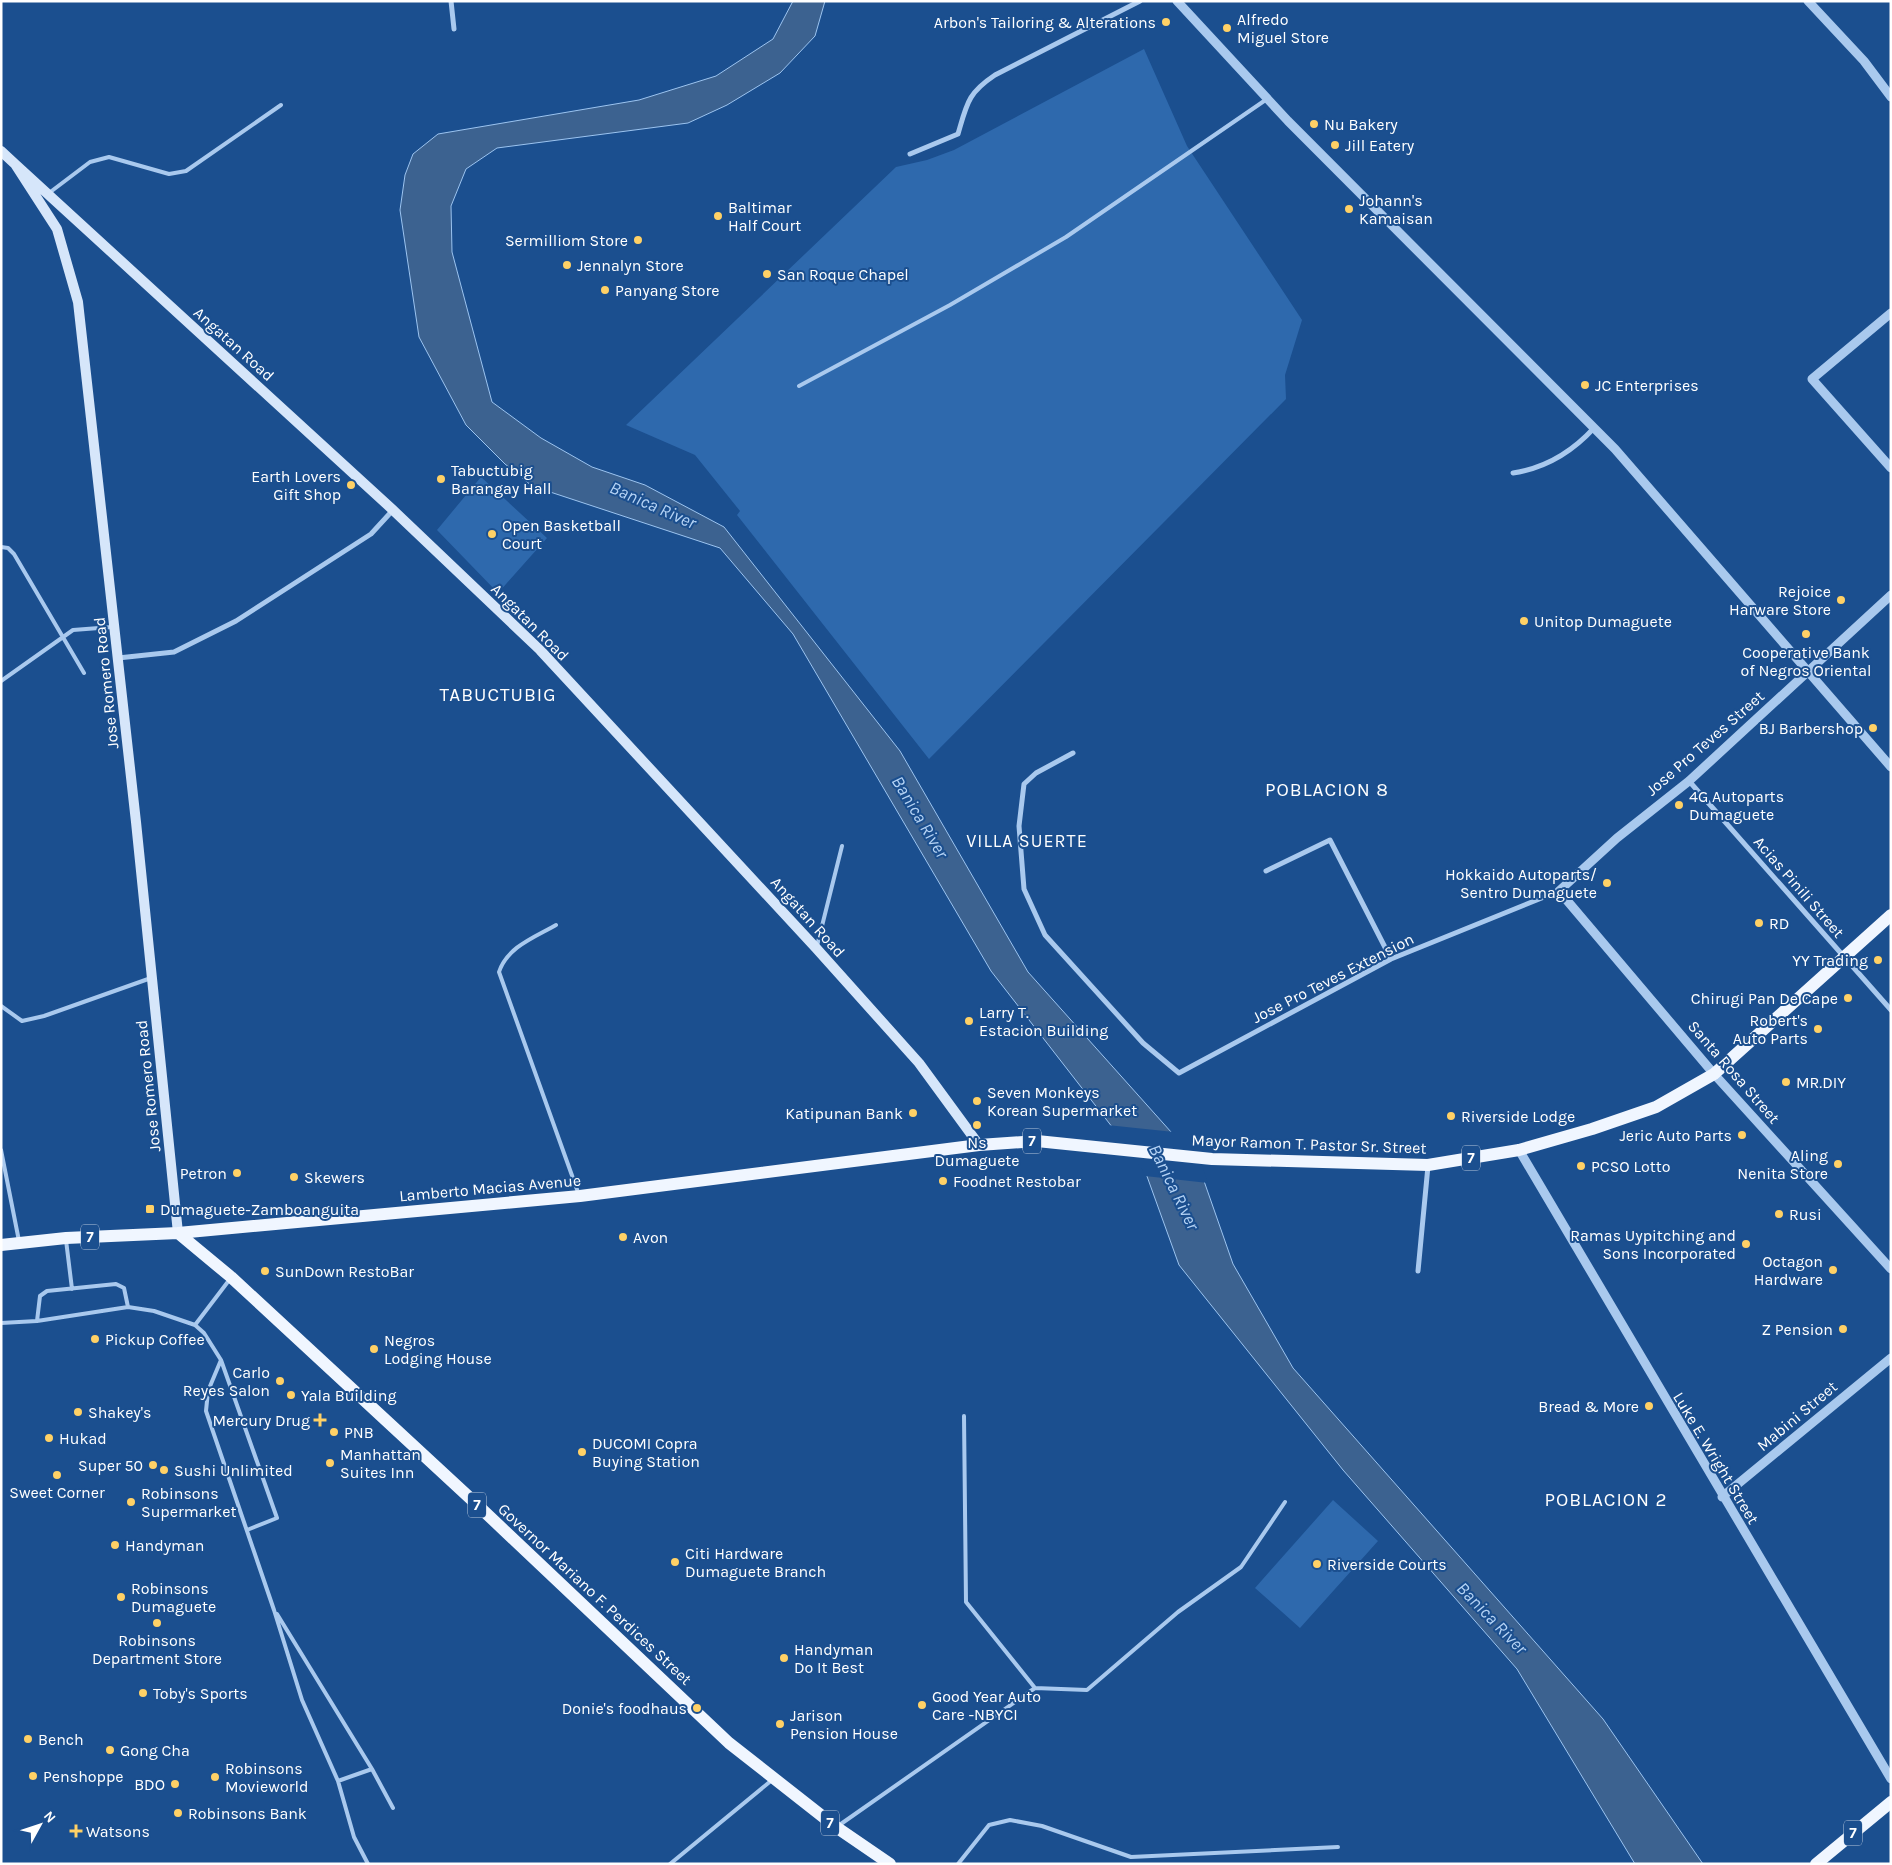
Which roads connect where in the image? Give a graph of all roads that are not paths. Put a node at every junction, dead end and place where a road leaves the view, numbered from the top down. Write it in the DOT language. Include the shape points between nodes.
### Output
graph roads {
  1 [pos="451,1"];
  2 [pos="1140,1"];
  3 [pos="1177,1"];
  4 [pos="1808,1"];
  5 [pos="454,29"];
  6 [pos="1891,97"];
  7 [pos="1267,99"];
  8 [pos="281,105"];
  9 [pos="1,151"];
  10 [pos="910,154"];
  11 [pos="15,164"];
  12 [pos="47,194"];
  13 [pos="1891,313"];
  14 [pos="799,386"];
  15 [pos="1594,428"];
  16 [pos="1891,468"];
  17 [pos="1513,474"];
  18 [pos="394,510"];
  19 [pos="1,547"];
  20 [pos="1891,595"];
  21 [pos="114,627"];
  22 [pos="63,636"];
  23 [pos="118,658"];
  24 [pos="1808,671"];
  25 [pos="84,673"];
  26 [pos="1,681"];
  27 [pos="1073,753"];
  28 [pos="1891,766"];
  29 [pos="1689,781"];
  30 [pos="842,846"];
  31 [pos="1266,871"];
  32 [pos="1559,891"];
  33 [pos="1891,915"];
  34 [pos="556,925"];
  35 [pos="816,948"];
  36 [pos="1844,957"];
  37 [pos="1391,959"];
  38 [pos="152,977"];
  39 [pos="1,1006"];
  40 [pos="1891,1010"];
  41 [pos="1714,1074"];
  42 [pos="979,1145"];
  43 [pos="1,1150"];
  44 [pos="1518,1150"];
  45 [pos="3,1165"];
  46 [pos="1428,1165"];
  47 [pos="580,1196"];
  48 [pos="178,1233"];
  49 [pos="66,1238"];
  50 [pos="20,1243"];
  51 [pos="1,1245"];
  52 [pos="1891,1269"];
  53 [pos="1418,1271"];
  54 [pos="231,1278"];
  55 [pos="72,1289"];
  56 [pos="128,1307"];
  57 [pos="37,1321"];
  58 [pos="1,1323"];
  59 [pos="195,1325"];
  60 [pos="1891,1358"];
  61 [pos="221,1360"];
  62 [pos="964,1416"];
  63 [pos="1722,1498"];
  64 [pos="1285,1502"];
  65 [pos="247,1530"];
  66 [pos="274,1610"];
  67 [pos="1035,1688"];
  68 [pos="372,1769"];
  69 [pos="774,1778"];
  70 [pos="1891,1779"];
  71 [pos="338,1781"];
  72 [pos="1891,1802"];
  73 [pos="393,1808"];
  74 [pos="836,1828"];
  75 [pos="1338,1847"];
  76 [pos="368,1864"];
  77 [pos="670,1864"];
  78 [pos="890,1864"];
  79 [pos="958,1864"];
  80 [pos="1816,1864"];
  1 -- 5 [label="street"];
  2 -- 10 [label="street" via="989,79 977,87 966,106 958,134"];
  3 -- 7 [label="street"];
  4 -- 6 [label="street" via="1864,61"];
  7 -- 14 [label="lane" via="1066,237 950,305"];
  7 -- 15 [label="street"];
  8 -- 12 [label="lane" via="186,171 169,174 108,157 90,162"];
  9 -- 11 [label="main road, Jose Romero Road"];
  11 -- 12 [label="main road, Angatan Road"];
  11 -- 21 [label="main road, Jose Romero Road" via="57,229 78,302"];
  12 -- 18 [label="main road, Angatan Road"];
  13 -- 16 [label="street" via="1812,379"];
  15 -- 17 [label="street" via="1557,458 1541,467"];
  15 -- 24 [label="street"];
  18 -- 23 [label="street" via="371,534 236,621 174,652"];
  18 -- 35 [label="main road, Angatan Road" via="540,650"];
  19 -- 22 [label="lane" via="14,554"];
  20 -- 24 [label="street, Jose Pro Teves Street"];
  21 -- 22 [label="lane" via="73,630"];
  21 -- 23 [label="main road, Jose Romero Road"];
  22 -- 25 [label="lane"];
  22 -- 26 [label="lane"];
  23 -- 38 [label="main road, Jose Romero Road"];
  24 -- 28 [label="street"];
  24 -- 29 [label="street, Jose Pro Teves Street"];
  27 -- 37 [label="street, Jose Pro Teves Extension" via="1036,773 1024,784 1019,826 1024,889 1045,934 1143,1043 1179,1073"];
  29 -- 32 [label="street, Jose Pro Teves Street" via="1617,838"];
  29 -- 36 [label="street, Acias Pinili Street"];
  30 -- 35 [label="lane"];
  31 -- 37 [label="street" via="1330,840"];
  32 -- 37 [label="street, Jose Pro Teves Extension"];
  32 -- 41 [label="street, Santa Rosa Street"];
  33 -- 36 [label="main road, Mayor Ramon T. Pastor Sr. Street / 7"];
  34 -- 47 [label="lane" via="510,952 499,972"];
  35 -- 42 [label="main road, Angatan Road" via="920,1063"];
  36 -- 40 [label="street, Acias Pinili Street"];
  36 -- 41 [label="main road, Mayor Ramon T. Pastor Sr. Street / 7"];
  38 -- 39 [label="lane" via="22,1021"];
  38 -- 48 [label="main road, Jose Romero Road"];
  41 -- 44 [label="main road, Mayor Ramon T. Pastor Sr. Street / 7" via="1656,1107"];
  41 -- 52 [label="street, Santa Rosa Street"];
  42 -- 46 [label="main road, Mayor Ramon T. Pastor Sr. Street / 7" via="1037,1141 1212,1160"];
  42 -- 47 [label="main road, Lamberto Macias Avenue / 7"];
  43 -- 45 [label="lane"];
  44 -- 46 [label="main road, Mayor Ramon T. Pastor Sr. Street / 7"];
  44 -- 63 [label="street, Luke E. Wright Street"];
  45 -- 50 [label="lane"];
  46 -- 53 [label="street"];
  47 -- 48 [label="main road, Lamberto Macias Avenue / 7"];
  48 -- 49 [label="main road, Lamberto Macias Avenue / 7"];
  48 -- 54 [label="main road, Governor Mariano F. Perdices Street / 7"];
  49 -- 50 [label="main road, Lamberto Macias Avenue / 7"];
  49 -- 55 [label="lane"];
  50 -- 51 [label="main road, Lamberto Macias Avenue / 7"];
  54 -- 59 [label="lane"];
  54 -- 69 [label="main road, Governor Mariano F. Perdices Street / 7" via="729,1743"];
  55 -- 56 [label="lane" via="116,1284 124,1288"];
  55 -- 57 [label="lane" via="47,1291 40,1296"];
  56 -- 57 [label="lane"];
  56 -- 59 [label="lane" via="154,1311"];
  57 -- 58 [label="lane"];
  59 -- 61 [label="lane"];
  60 -- 63 [label="street, Mabini Street"];
  61 -- 65 [label="lane" via="208,1391 206,1411"];
  61 -- 65 [label="lane" via="277,1518"];
  62 -- 67 [label="lane" via="966,1602"];
  63 -- 70 [label="street, Luke E. Wright Street"];
  64 -- 67 [label="lane" via="1241,1567 1178,1612 1087,1690"];
  65 -- 66 [label="lane"];
  66 -- 68 [label="lane"];
  66 -- 71 [label="lane" via="302,1700"];
  67 -- 74 [label="lane"];
  68 -- 71 [label="lane"];
  68 -- 73 [label="lane"];
  69 -- 74 [label="main road, Governor Mariano F. Perdices Street / 7"];
  69 -- 77 [label="lane"];
  71 -- 76 [label="lane" via="354,1836"];
  72 -- 80 [label="main road, 7"];
  74 -- 78 [label="main road, Governor Mariano F. Perdices Street / 7"];
  75 -- 79 [label="lane" via="1131,1857 1042,1826 1010,1820 989,1825"];
}
